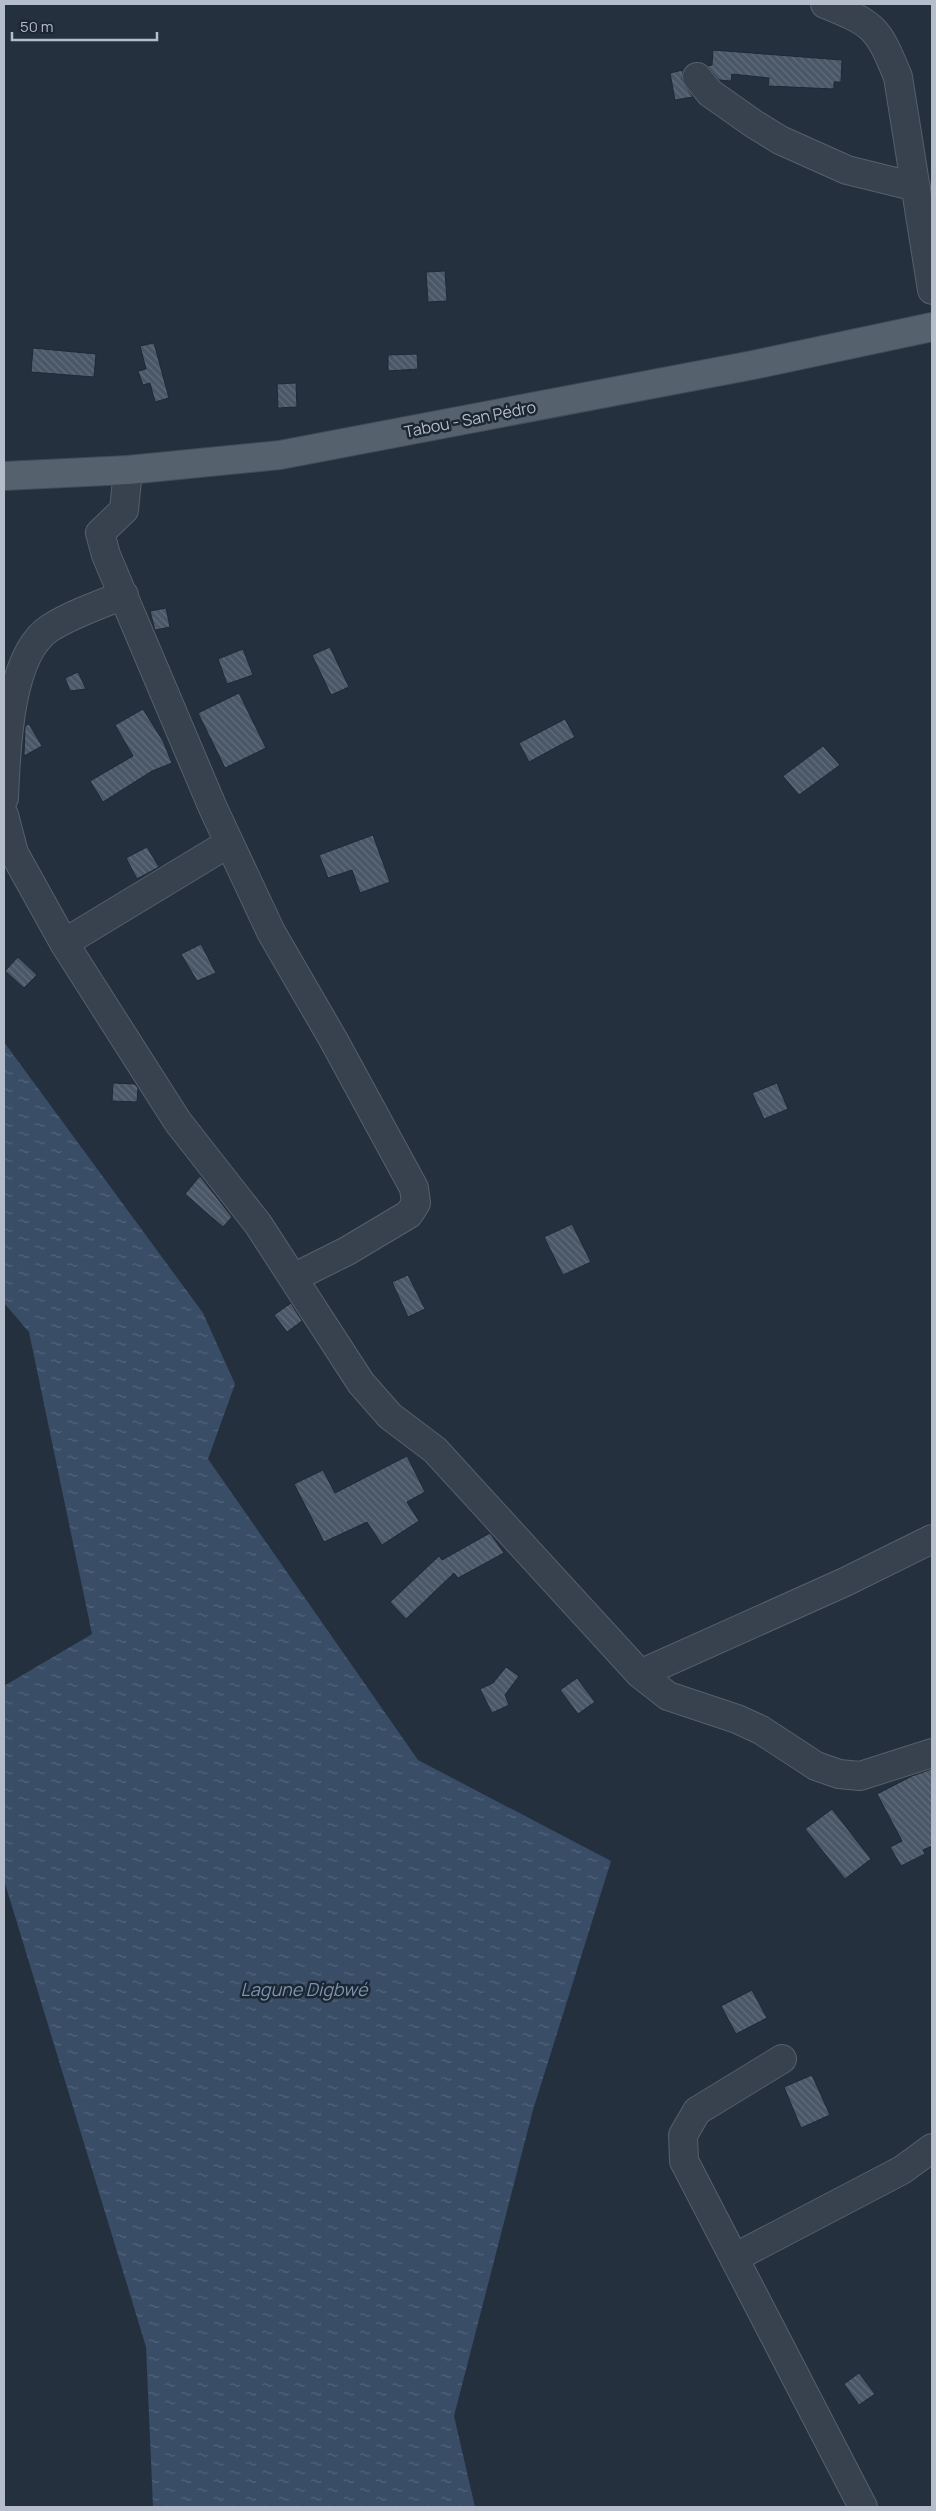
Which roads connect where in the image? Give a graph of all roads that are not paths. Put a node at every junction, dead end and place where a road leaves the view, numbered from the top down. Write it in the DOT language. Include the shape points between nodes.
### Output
graph roads {
  1 [pos="825,4"];
  2 [pos="697,77"];
  3 [pos="916,188"];
  4 [pos="932,290"];
  5 [pos="932,327"];
  6 [pos="128,470"];
  7 [pos="4,476"];
  8 [pos="124,595"];
  9 [pos="4,798"];
  10 [pos="4,815"];
  11 [pos="229,842"];
  12 [pos="64,943"];
  13 [pos="293,1278"];
  14 [pos="932,1539"];
  15 [pos="640,1674"];
  16 [pos="932,1753"];
  17 [pos="782,2058"];
  18 [pos="932,2148"];
  19 [pos="734,2258"];
  20 [pos="863,2507"];
  1 -- 3 [label="street" via="870,25 884,44 898,77"];
  2 -- 3 [label="street" via="710,93 780,140 848,170"];
  3 -- 4 [label="street"];
  5 -- 6 [label="main road, Tabou - San Pédro" via="753,365 280,455"];
  6 -- 7 [label="main road, Tabou - San Pédro"];
  6 -- 8 [label="street" via="124,510 100,533"];
  8 -- 9 [label="street" via="48,629 31,650 18,680 6,752"];
  8 -- 11 [label="street"];
  10 -- 12 [label="street" via="14,853"];
  11 -- 12 [label="street"];
  11 -- 13 [label="street" via="270,932 414,1188 416,1203 409,1214"];
  12 -- 13 [label="street" via="178,1122 258,1224"];
  13 -- 15 [label="street" via="361,1383 390,1416 435,1450"];
  14 -- 15 [label="street"];
  15 -- 16 [label="street" via="668,1696 737,1719 761,1730 816,1766 839,1774 860,1776"];
  17 -- 19 [label="street" via="697,2111 683,2135 684,2161"];
  18 -- 19 [label="street" via="902,2170"];
  19 -- 20 [label="street"];
}
